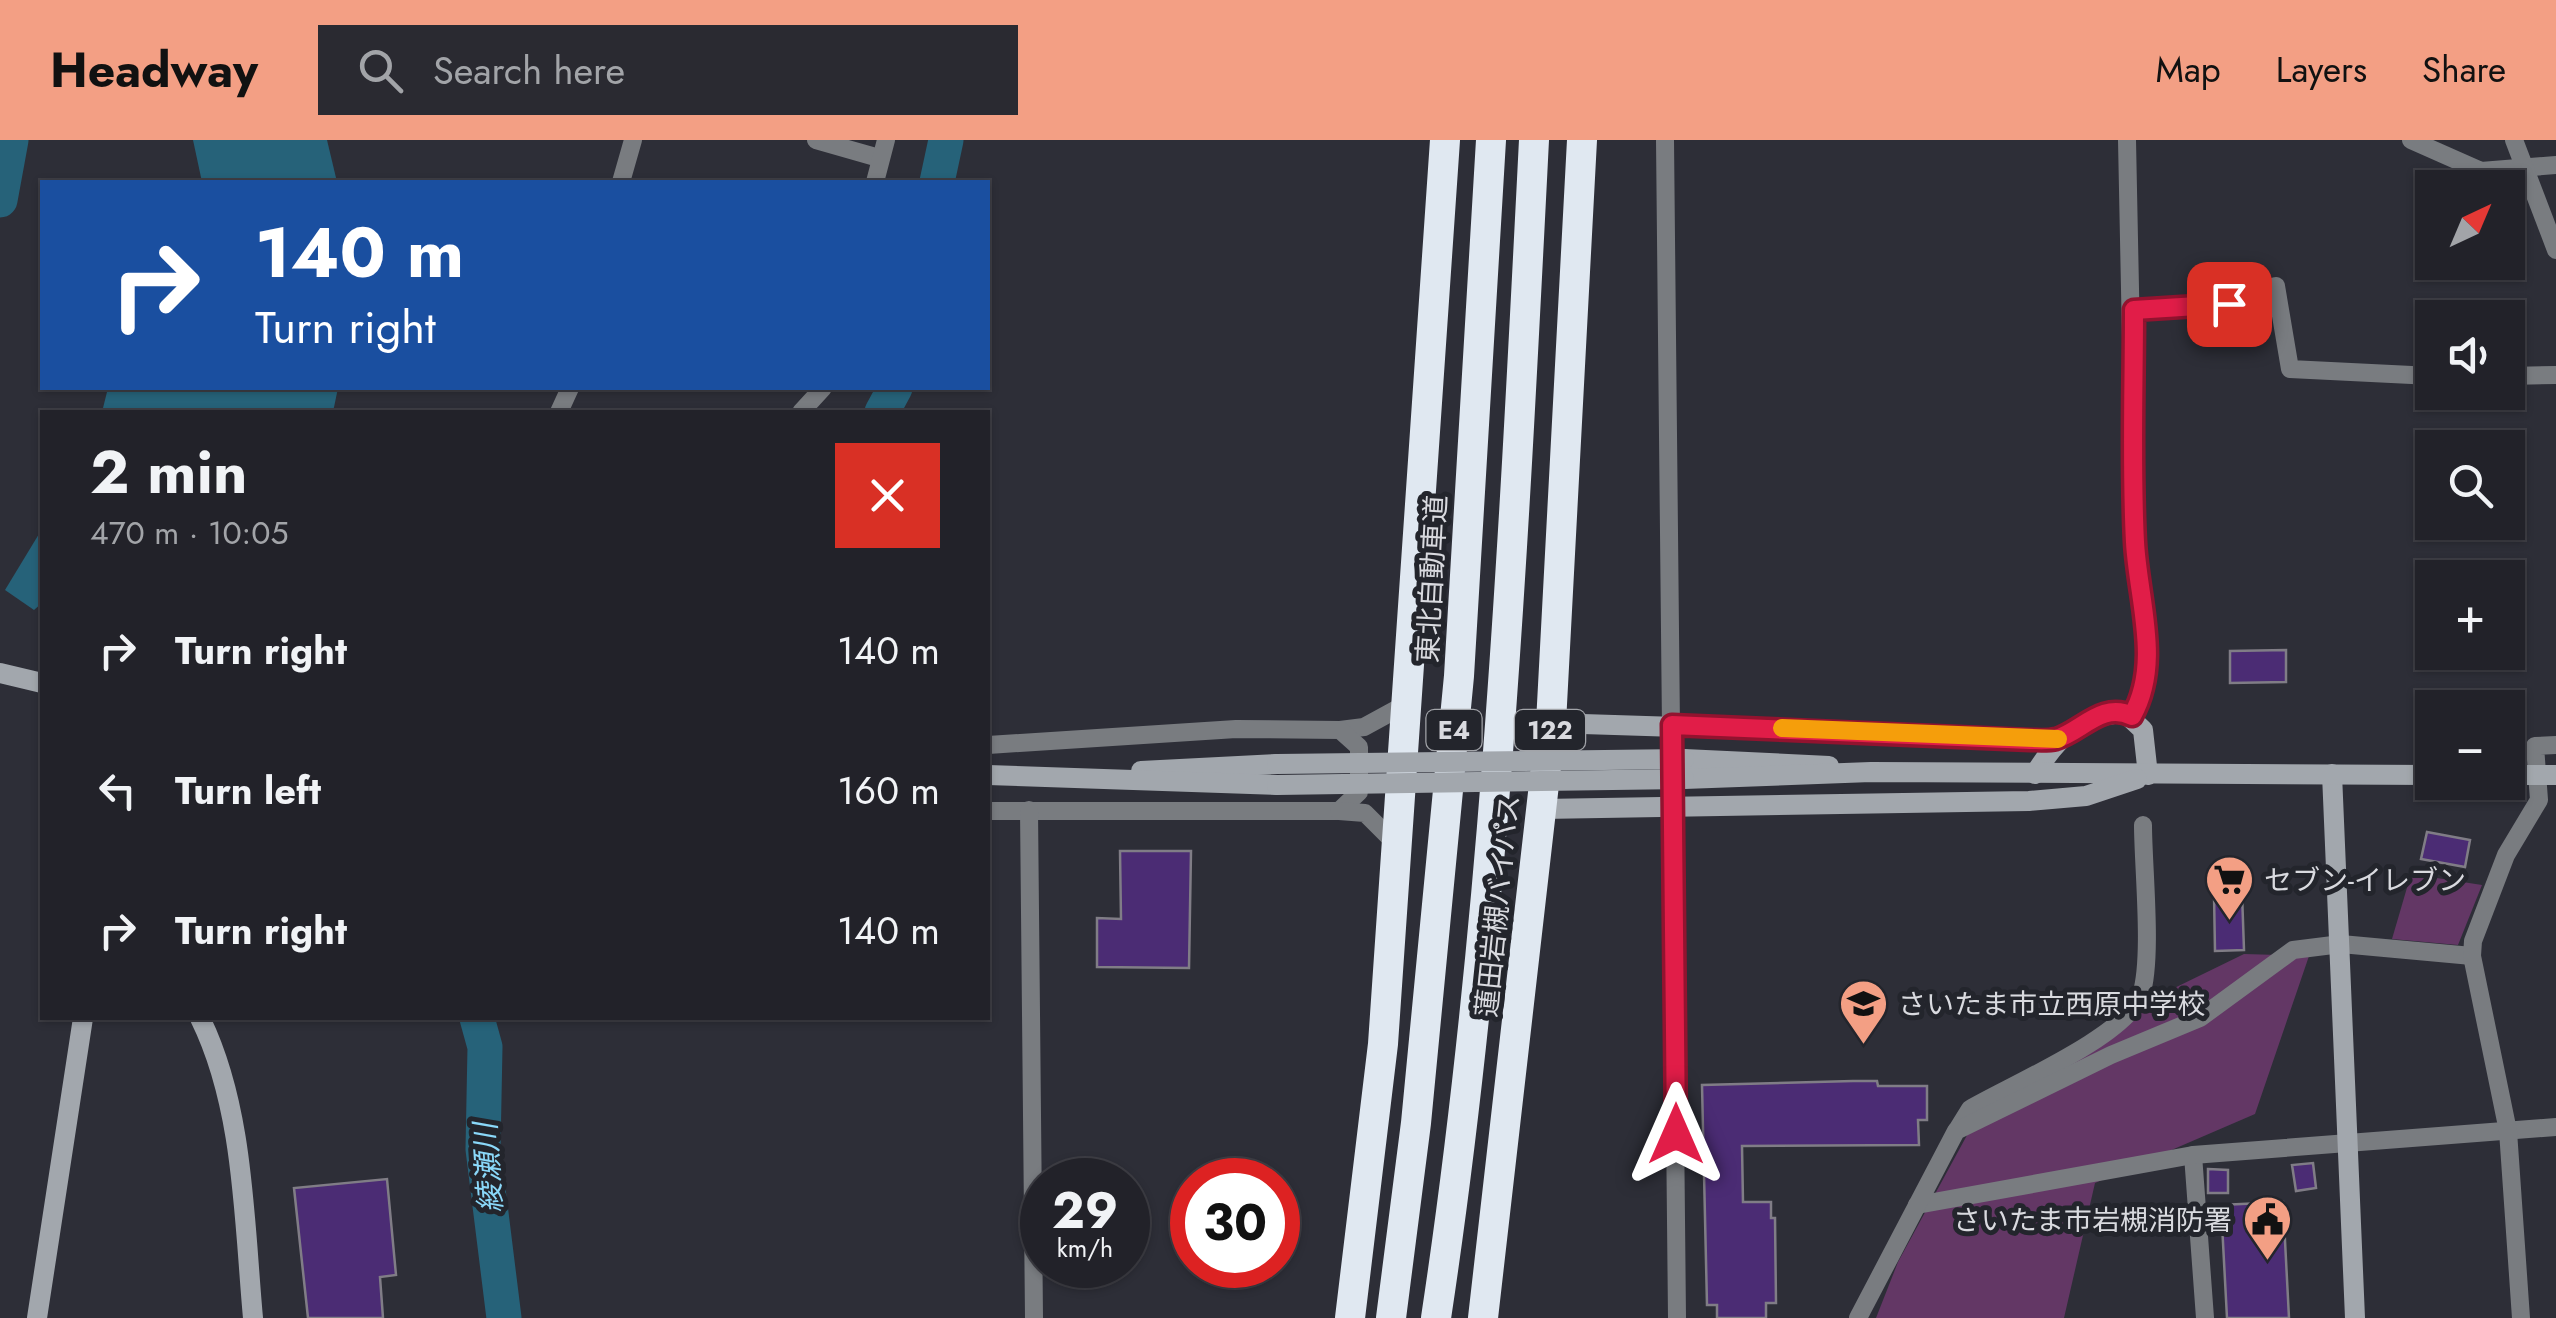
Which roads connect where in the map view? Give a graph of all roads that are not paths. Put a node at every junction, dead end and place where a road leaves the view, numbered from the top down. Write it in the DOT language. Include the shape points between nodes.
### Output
graph roads {
  1 [pos="633,140"];
  2 [pos="816,140"];
  3 [pos="1445,140"];
  4 [pos="1490,140"];
  5 [pos="1534,140"];
  6 [pos="1582,140"];
  7 [pos="1665,140"];
  8 [pos="2127,140"];
  9 [pos="2411,140"];
  10 [pos="2514,140"];
  11 [pos="882,149"];
  12 [pos="2556,166"];
  13 [pos="2528,171"];
  14 [pos="622,180"];
  15 [pos="874,180"];
  16 [pos="2556,250"];
  17 [pos="2134,310"];
  18 [pos="2415,375"];
  19 [pos="2556,375"];
  20 [pos="2525,376"];
  21 [pos="821,390"];
  22 [pos="803,410"];
  23 [pos="0,674"];
  24 [pos="40,683"];
  25 [pos="1408,703"];
  26 [pos="2132,716"];
  27 [pos="1551,724"];
  28 [pos="1672,725"];
  29 [pos="1340,730"];
  30 [pos="2058,739"];
  31 [pos="990,745"];
  32 [pos="2556,746"];
  33 [pos="2035,774"];
  34 [pos="2332,774"];
  35 [pos="2148,775"];
  36 [pos="2415,775"];
  37 [pos="2547,775"];
  38 [pos="990,776"];
  39 [pos="1673,806"];
  40 [pos="1029,810"];
  41 [pos="1542,810"];
  42 [pos="990,811"];
  43 [pos="1339,811"];
  44 [pos="2142,825"];
  45 [pos="1398,846"];
  46 [pos="2341,944"];
  47 [pos="2472,956"];
  48 [pos="83,1020"];
  49 [pos="201,1020"];
  50 [pos="2556,1127"];
  51 [pos="1956,1131"];
  52 [pos="2508,1131"];
  53 [pos="2349,1144"];
  54 [pos="2193,1155"];
  55 [pos="1916,1205"];
  56 [pos="36,1318"];
  57 [pos="253,1318"];
  58 [pos="1034,1318"];
  59 [pos="1350,1318"];
  60 [pos="1391,1318"];
  61 [pos="1436,1318"];
  62 [pos="1483,1318"];
  63 [pos="1677,1318"];
  64 [pos="1858,1318"];
  65 [pos="2206,1318"];
  66 [pos="2355,1318"];
  67 [pos="2521,1318"];
  1 -- 14 [label="street"];
  2 -- 11 [label="street"];
  3 -- 25 [label="highway"];
  4 -- 60 [label="highway, 東北自動車道 / E4" via="1459,676"];
  5 -- 61 [label="highway, E4" via="1504,672 1471,1039"];
  6 -- 27 [label="highway, 蓮田岩槻バイパス / 122"];
  7 -- 28 [label="street"];
  8 -- 17 [label="street"];
  9 -- 13 [label="street" via="2480,170"];
  10 -- 13 [label="street"];
  11 -- 15 [label="street"];
  12 -- 13 [label="street"];
  13 -- 16 [label="street"];
  17 -- 18 [label="street" via="2229,304 2276,286 2290,369"];
  17 -- 26 [label="street" via="2135,543 2148,659"];
  19 -- 20 [label="street"];
  21 -- 22 [label="street"];
  23 -- 24 [label="street"];
  25 -- 29 [label="street" via="1364,727"];
  25 -- 45 [label="highway"];
  26 -- 30 [label="street" via="2088,719"];
  26 -- 35 [label="street" via="2143,730"];
  27 -- 28 [label="street"];
  27 -- 41 [label="highway, 蓮田岩槻バイパス / 122"];
  28 -- 30 [label="street"];
  28 -- 39 [label="street"];
  29 -- 31 [label="street"];
  29 -- 43 [label="street" via="1359,747 1359,792"];
  30 -- 33 [label="street"];
  32 -- 37 [label="street" via="2535,746"];
  33 -- 35 [label="street"];
  33 -- 38 [label="street, bridge" via="1870,772 1788,760 1684,769 1277,774 1178,766 1104,776"];
  34 -- 35 [label="street"];
  34 -- 36 [label="street"];
  34 -- 46 [label="street"];
  35 -- 39 [label="street" via="2086,796 2029,802"];
  37 -- 47 [label="street" via="2540,800 2506,854"];
  39 -- 41 [label="street"];
  39 -- 63 [label="street"];
  40 -- 42 [label="street"];
  40 -- 43 [label="street"];
  40 -- 58 [label="street"];
  41 -- 62 [label="highway, 蓮田岩槻バイパス / 122"];
  43 -- 45 [label="street" via="1365,813"];
  44 -- 51 [label="street" via="2144,978 2136,1007 2115,1030 1970,1109"];
  45 -- 59 [label="highway" via="1383,1044"];
  46 -- 47 [label="street"];
  46 -- 51 [label="street" via="2293,950 2200,1018"];
  46 -- 53 [label="street"];
  47 -- 52 [label="street"];
  48 -- 56 [label="street"];
  49 -- 57 [label="street" via="216,1048 238,1161"];
  50 -- 52 [label="street"];
  51 -- 55 [label="street"];
  52 -- 53 [label="street"];
  52 -- 67 [label="street"];
  53 -- 54 [label="street"];
  53 -- 66 [label="street"];
  54 -- 55 [label="street"];
  54 -- 65 [label="street"];
  55 -- 64 [label="street"];
}
